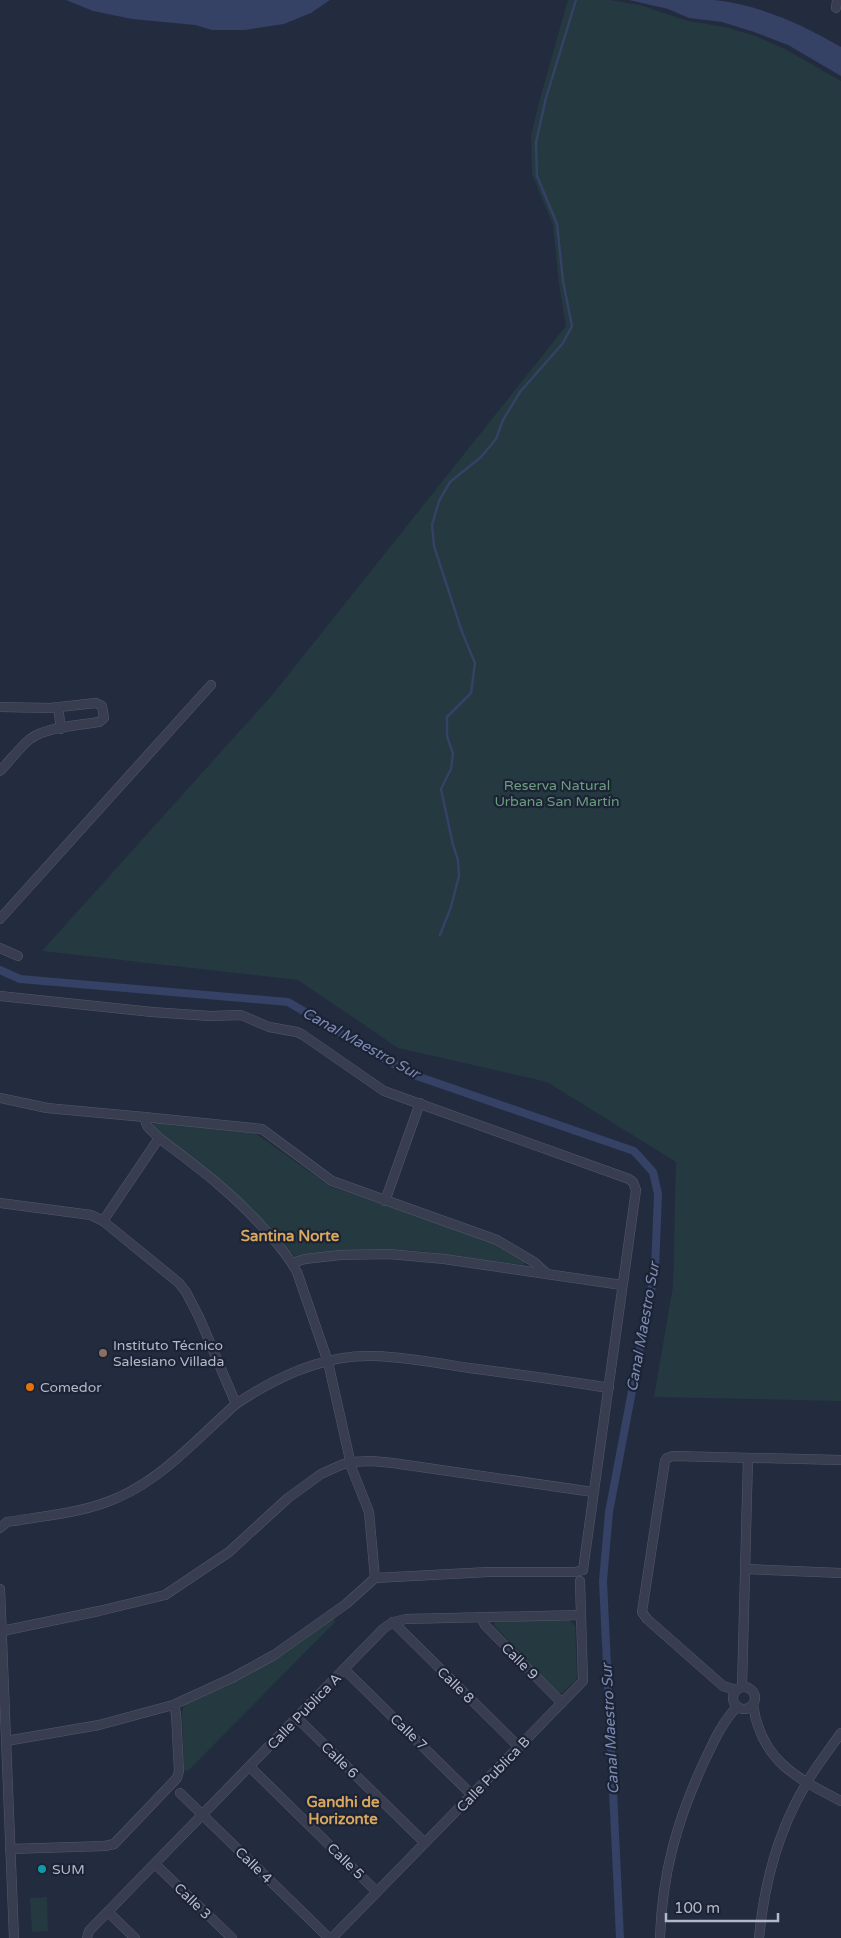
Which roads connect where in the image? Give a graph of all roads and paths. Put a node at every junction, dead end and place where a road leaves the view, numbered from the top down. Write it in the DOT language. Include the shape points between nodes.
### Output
graph roads {
  1 [pos="211,685"];
  2 [pos="0,707"];
  3 [pos="58,707"];
  4 [pos="60,729"];
  5 [pos="0,771"];
  6 [pos="0,919"];
  7 [pos="0,948"];
  8 [pos="18,956"];
  9 [pos="0,996"];
  10 [pos="0,1098"];
  11 [pos="420,1103"];
  12 [pos="144,1117"];
  13 [pos="159,1138"];
  14 [pos="385,1201"];
  15 [pos="0,1203"];
  16 [pos="103,1221"];
  17 [pos="292,1263"];
  18 [pos="546,1273"];
  19 [pos="622,1285"];
  20 [pos="328,1362"];
  21 [pos="609,1388"];
  22 [pos="236,1404"];
  23 [pos="748,1458"];
  24 [pos="841,1460"];
  25 [pos="350,1462"];
  26 [pos="593,1492"];
  27 [pos="0,1528"];
  28 [pos="746,1569"];
  29 [pos="841,1573"];
  30 [pos="375,1578"];
  31 [pos="580,1581"];
  32 [pos="0,1589"];
  33 [pos="581,1615"];
  34 [pos="481,1617"];
  35 [pos="393,1622"];
  36 [pos="2,1631"];
  37 [pos="345,1670"];
  38 [pos="739,1689"];
  39 [pos="562,1703"];
  40 [pos="173,1705"];
  41 [pos="753,1705"];
  42 [pos="737,1707"];
  43 [pos="297,1718"];
  44 [pos="841,1733"];
  45 [pos="6,1741"];
  46 [pos="519,1747"];
  47 [pos="250,1767"];
  48 [pos="806,1783"];
  49 [pos="180,1793"];
  50 [pos="472,1794"];
  51 [pos="841,1801"];
  52 [pos="202,1815"];
  53 [pos="425,1843"];
  54 [pos="10,1850"];
  55 [pos="155,1864"];
  56 [pos="378,1892"];
  57 [pos="108,1912"];
  58 [pos="14,1938"];
  59 [pos="87,1938"];
  60 [pos="135,1938"];
  61 [pos="232,1938"];
  62 [pos="330,1938"];
  63 [pos="660,1938"];
  64 [pos="759,1938"];
  1 -- 6 [label="street"];
  2 -- 3 [label="street"];
  3 -- 4 [label="street"];
  3 -- 4 [label="street" via="96,703 102,706 105,714 99,722"];
  4 -- 5 [label="street" via="30,739"];
  7 -- 8 [label="street"];
  9 -- 11 [label="street" via="152,1012 210,1016 238,1014 268,1027 302,1035 384,1091"];
  10 -- 12 [label="street" via="47,1108"];
  11 -- 14 [label="street"];
  11 -- 19 [label="street" via="633,1182 636,1190"];
  12 -- 13 [label="street" via="147,1126"];
  12 -- 14 [label="street" via="262,1129 327,1178"];
  13 -- 16 [label="street"];
  13 -- 17 [label="street" via="234,1196"];
  14 -- 18 [label="street" via="497,1240"];
  15 -- 16 [label="street" via="88,1214"];
  16 -- 22 [label="street" via="186,1292"];
  17 -- 18 [label="street" via="346,1254 389,1254"];
  17 -- 20 [label="street"];
  18 -- 19 [label="street"];
  19 -- 21 [label="street"];
  20 -- 21 [label="street" via="385,1357"];
  20 -- 22 [label="street" via="280,1377"];
  20 -- 25 [label="street"];
  21 -- 26 [label="street"];
  22 -- 27 [label="street" via="158,1474 134,1490 84,1508 7,1522"];
  23 -- 24 [label="street"];
  23 -- 28 [label="street"];
  23 -- 38 [label="street" via="667,1458 642,1606 647,1619 723,1686"];
  25 -- 26 [label="street" via="393,1463"];
  25 -- 30 [label="street" via="369,1512"];
  25 -- 36 [label="street" via="330,1469 300,1488 229,1552 165,1595"];
  26 -- 30 [label="street" via="584,1568 580,1571"];
  28 -- 29 [label="street"];
  28 -- 38 [label="street"];
  30 -- 40 [label="street" via="346,1604 274,1655"];
  31 -- 33 [label="street, Calle Publica B"];
  32 -- 36 [label="street"];
  33 -- 34 [label="street"];
  33 -- 39 [label="street, Calle Publica B" via="583,1679"];
  34 -- 35 [label="street"];
  34 -- 39 [label="street, Calle 9" via="485,1626"];
  35 -- 37 [label="street, Calle Publica A" via="382,1629"];
  35 -- 46 [label="street, Calle 8"];
  36 -- 45 [label="street"];
  37 -- 43 [label="street, Calle Publica A"];
  37 -- 50 [label="street, Calle 7"];
  38 -- 41 [label="street" via="753,1690 756,1698"];
  38 -- 42 [label="street" via="733,1701"];
  39 -- 46 [label="street, Calle Publica B"];
  40 -- 45 [label="street" via="99,1725"];
  40 -- 54 [label="street" via="176,1712 178,1778 114,1844"];
  41 -- 42 [label="street" via="747,1709"];
  41 -- 48 [label="street" via="755,1718 769,1749 790,1772"];
  42 -- 63 [label="street" via="712,1744 680,1820 666,1870"];
  43 -- 47 [label="street, Calle Publica A"];
  43 -- 53 [label="street, Calle 6"];
  44 -- 48 [label="street"];
  45 -- 54 [label="street"];
  46 -- 50 [label="street, Calle Publica B"];
  47 -- 52 [label="street, Calle Publica A"];
  47 -- 56 [label="street, Calle 5"];
  48 -- 51 [label="street"];
  48 -- 64 [label="street" via="770,1867"];
  49 -- 52 [label="street, Calle 4"];
  50 -- 53 [label="street, Calle Publica B"];
  52 -- 55 [label="street, Calle Publica A"];
  52 -- 62 [label="street, Calle 4"];
  53 -- 56 [label="street, Calle Publica B"];
  54 -- 58 [label="street"];
  55 -- 57 [label="street, Calle Publica A"];
  55 -- 61 [label="street, Calle 3"];
  56 -- 62 [label="street, Calle Publica B"];
  57 -- 59 [label="street, Calle Publica A" via="89,1930"];
  57 -- 60 [label="street"];
}
